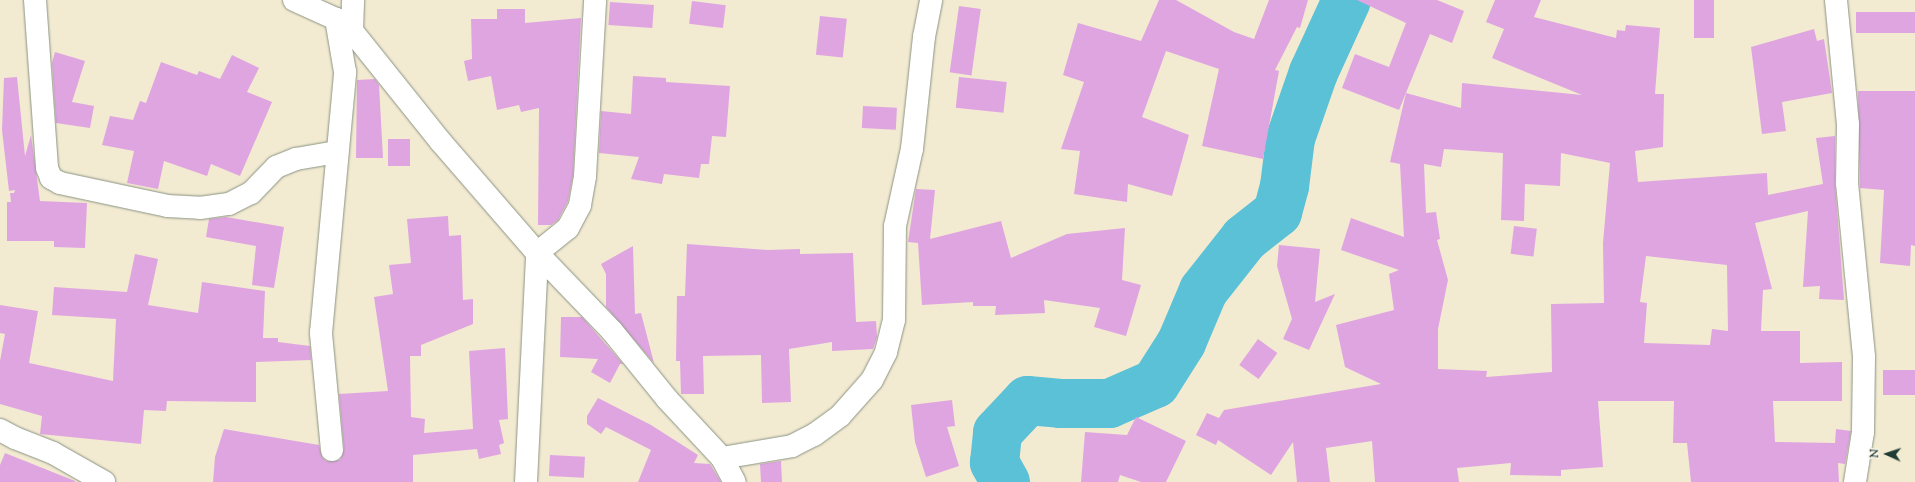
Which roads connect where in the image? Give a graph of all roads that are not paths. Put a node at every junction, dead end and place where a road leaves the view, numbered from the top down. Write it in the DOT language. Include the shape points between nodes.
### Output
graph roads {
  1 [pos="35,0"];
  2 [pos="294,0"];
  3 [pos="353,0"];
  4 [pos="594,0"];
  5 [pos="932,0"];
  6 [pos="1836,0"];
  7 [pos="344,25"];
  8 [pos="337,152"];
  9 [pos="537,253"];
  10 [pos="0,430"];
  11 [pos="332,450"];
  12 [pos="722,458"];
  13 [pos="104,482"];
  14 [pos="526,482"];
  15 [pos="735,482"];
  16 [pos="1855,482"];
  1 -- 8 [label="street" via="47,168 51,178 60,183 167,206 200,208 229,204 251,193 276,167 296,159"];
  2 -- 7 [label="street"];
  3 -- 7 [label="street"];
  4 -- 9 [label="street" via="585,176 580,205 568,228"];
  5 -- 12 [label="street" via="924,38 912,149 895,226 894,320 886,352 872,380 840,416 814,434 792,446"];
  6 -- 16 [label="street" via="1848,124 1847,183 1864,357 1863,432"];
  7 -- 8 [label="street" via="345,72"];
  7 -- 9 [label="street"];
  8 -- 11 [label="street" via="321,333"];
  9 -- 12 [label="street" via="612,331 667,399"];
  9 -- 14 [label="street"];
  10 -- 13 [label="street" via="54,452"];
  12 -- 15 [label="street"];
}
